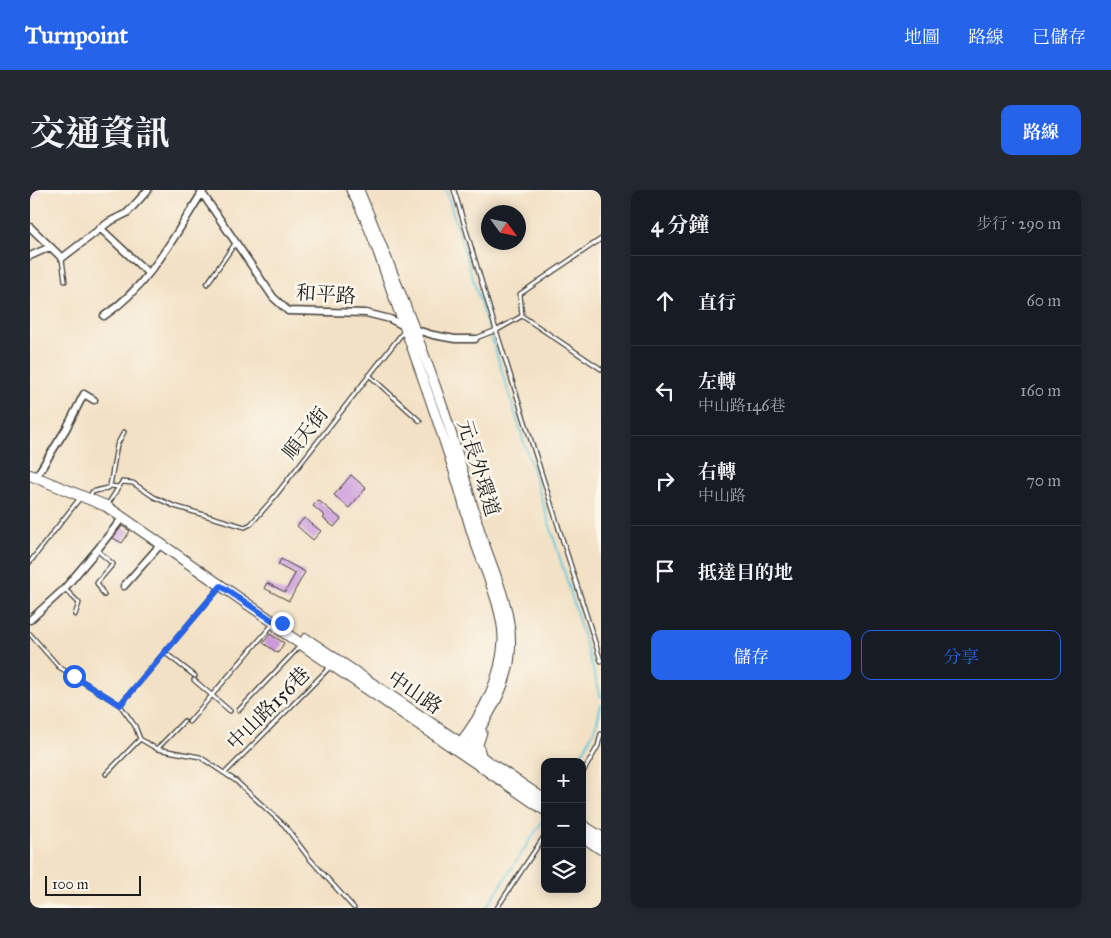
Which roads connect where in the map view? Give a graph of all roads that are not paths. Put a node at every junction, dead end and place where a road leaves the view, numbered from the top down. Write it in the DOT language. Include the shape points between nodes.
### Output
graph roads {
  1 [pos="148,190"];
  2 [pos="351,190"];
  3 [pos="359,190"];
  4 [pos="454,190"];
  5 [pos="202,191"];
  6 [pos="30,227"];
  7 [pos="100,228"];
  8 [pos="601,239"];
  9 [pos="237,242"];
  10 [pos="50,247"];
  11 [pos="30,256"];
  12 [pos="62,258"];
  13 [pos="148,273"];
  14 [pos="65,281"];
  15 [pos="207,284"];
  16 [pos="104,316"];
  17 [pos="522,316"];
  18 [pos="408,328"];
  19 [pos="496,330"];
  20 [pos="476,339"];
  21 [pos="601,369"];
  22 [pos="369,375"];
  23 [pos="94,400"];
  24 [pos="420,421"];
  25 [pos="124,432"];
  26 [pos="33,476"];
  27 [pos="110,486"];
  28 [pos="119,487"];
  29 [pos="85,497"];
  30 [pos="106,506"];
  31 [pos="123,517"];
  32 [pos="161,544"];
  33 [pos="97,550"];
  34 [pos="30,562"];
  35 [pos="124,586"];
  36 [pos="221,586"];
  37 [pos="64,589"];
  38 [pos="104,595"];
  39 [pos="76,615"];
  40 [pos="30,620"];
  41 [pos="275,622"];
  42 [pos="30,634"];
  43 [pos="301,644"];
  44 [pos="164,652"];
  45 [pos="601,661"];
  46 [pos="332,665"];
  47 [pos="213,696"];
  48 [pos="120,705"];
  49 [pos="239,710"];
  50 [pos="230,711"];
  51 [pos="484,723"];
  52 [pos="601,734"];
  53 [pos="140,739"];
  54 [pos="157,749"];
  55 [pos="462,750"];
  56 [pos="482,758"];
  57 [pos="586,767"];
  58 [pos="225,773"];
  59 [pos="106,774"];
  60 [pos="532,796"];
  61 [pos="541,799"];
  62 [pos="541,806"];
  63 [pos="586,828"];
  64 [pos="601,837"];
  65 [pos="586,839"];
  66 [pos="541,841"];
  67 [pos="601,849"];
  68 [pos="354,908"];
  69 [pos="497,908"];
  1 -- 7 [label="street" via="127,213"];
  2 -- 18 [label="street, 元長外環道"];
  3 -- 18 [label="street, 元長外環道"];
  4 -- 19 [label="lane"];
  5 -- 9 [label="street, 和平路"];
  5 -- 13 [label="street"];
  6 -- 10 [label="street"];
  7 -- 12 [label="street"];
  7 -- 13 [label="street"];
  8 -- 17 [label="lane" via="520,294"];
  9 -- 15 [label="lane"];
  9 -- 18 [label="street, 和平路" via="273,297 288,311 366,313"];
  10 -- 11 [label="street"];
  10 -- 12 [label="street"];
  12 -- 14 [label="lane"];
  13 -- 16 [label="street"];
  17 -- 19 [label="lane"];
  17 -- 21 [label="lane"];
  18 -- 20 [label="street, 和平路" via="455,339"];
  18 -- 22 [label="lane, 順天街"];
  18 -- 51 [label="street, 元長外環道" via="443,406 484,542 507,604 511,630 509,663 500,694"];
  18 -- 55 [label="street, 元長外環道" via="476,547 502,619 501,665 488,701"];
  19 -- 20 [label="lane"];
  19 -- 45 [label="lane"];
  22 -- 24 [label="lane"];
  22 -- 28 [label="lane, 順天街" via="251,524 244,527 174,506 133,483 122,482"];
  23 -- 26 [label="street" via="84,394 66,429"];
  25 -- 27 [label="lane" via="117,445"];
  26 -- 29 [label="main road, 中山路"];
  27 -- 28 [label="lane"];
  27 -- 29 [label="lane"];
  28 -- 30 [label="lane"];
  29 -- 30 [label="main road, 中山路"];
  29 -- 34 [label="lane"];
  30 -- 31 [label="main road, 中山路"];
  31 -- 32 [label="main road, 中山路"];
  31 -- 33 [label="street"];
  32 -- 35 [label="street"];
  32 -- 36 [label="main road, 中山路"];
  33 -- 37 [label="street"];
  33 -- 38 [label="lane" via="113,564 97,583"];
  36 -- 41 [label="main road, 中山路"];
  36 -- 44 [label="lane"];
  37 -- 39 [label="lane" via="79,603"];
  37 -- 40 [label="street"];
  41 -- 43 [label="main road, 中山路" via="279,629"];
  41 -- 47 [label="lane"];
  41 -- 55 [label="main road, 中山路" via="282,623"];
  42 -- 48 [label="lane" via="59,667"];
  43 -- 46 [label="main road, 中山路"];
  43 -- 49 [label="lane"];
  44 -- 47 [label="lane"];
  44 -- 48 [label="lane"];
  46 -- 55 [label="main road, 中山路"];
  46 -- 58 [label="lane, 中山路156巷"];
  47 -- 50 [label="lane"];
  47 -- 54 [label="lane"];
  48 -- 53 [label="lane" via="136,726"];
  51 -- 55 [label="street, 元長外環道"];
  51 -- 56 [label="street" via="478,745"];
  52 -- 57 [label="lane"];
  53 -- 54 [label="lane"];
  53 -- 59 [label="lane"];
  54 -- 58 [label="lane" via="200,757"];
  55 -- 56 [label="main road, 中山路"];
  55 -- 60 [label="main road, 中山路"];
  56 -- 60 [label="main road, 中山路"];
  58 -- 68 [label="lane" via="286,826 309,858"];
  60 -- 61 [label="main road"];
  60 -- 62 [label="main road"];
  63 -- 64 [label="main road"];
  65 -- 67 [label="main road"];
  66 -- 69 [label="lane"];
}
